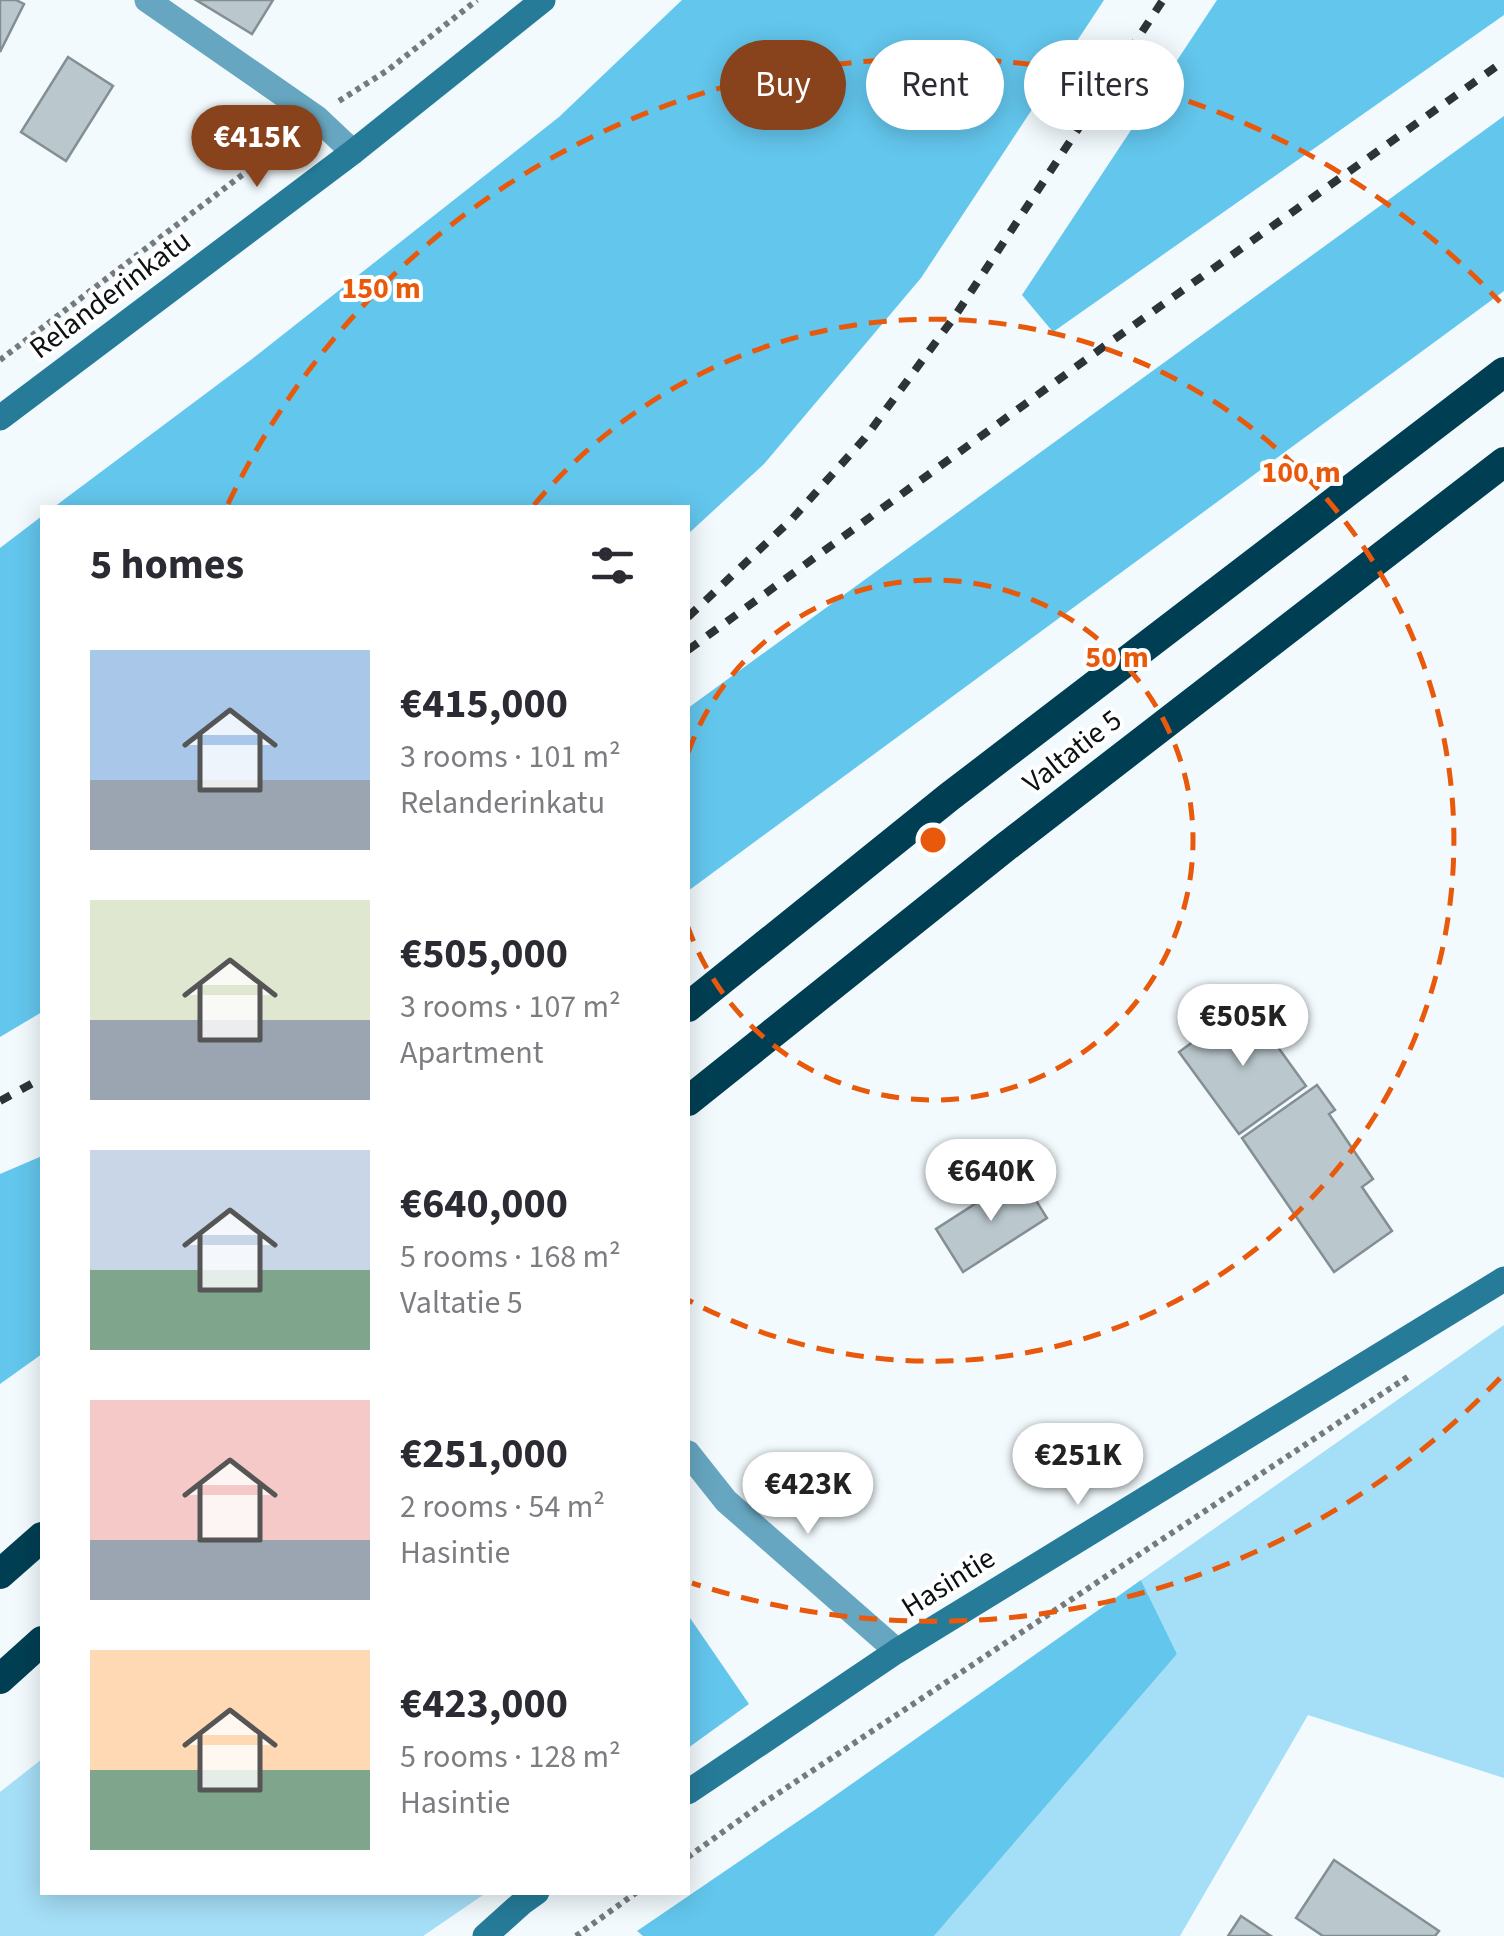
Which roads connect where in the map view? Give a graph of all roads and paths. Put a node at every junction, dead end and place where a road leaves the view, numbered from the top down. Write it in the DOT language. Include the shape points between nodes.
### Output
graph roads {
  1 [pos="146,0"];
  2 [pos="477,0"];
  3 [pos="543,0"];
  4 [pos="336,103"];
  5 [pos="294,136"];
  6 [pos="354,152"];
  7 [pos="0,360"];
  8 [pos="1504,372"];
  9 [pos="0,418"];
  10 [pos="1504,462"];
  11 [pos="690,1005"];
  12 [pos="690,1099"];
  13 [pos="1504,1278"];
  14 [pos="1415,1372"];
  15 [pos="690,1456"];
  16 [pos="40,1539"];
  17 [pos="0,1574"];
  18 [pos="40,1643"];
  19 [pos="897,1651"];
  20 [pos="0,1678"];
  21 [pos="690,1791"];
  22 [pos="690,1856"];
  23 [pos="533,1895"];
  24 [pos="633,1895"];
  25 [pos="485,1936"];
  26 [pos="576,1936"];
  1 -- 6 [label="street" via="317,118"];
  2 -- 4 [label="path"];
  3 -- 6 [label="street, Relanderinkatu"];
  5 -- 7 [label="path"];
  6 -- 9 [label="street, Relanderinkatu"];
  8 -- 11 [label="highway, Valtatie 5" via="949,797"];
  10 -- 12 [label="highway, Valtatie 5"];
  13 -- 19 [label="street, Hasintie"];
  14 -- 22 [label="path"];
  15 -- 19 [label="street" via="726,1501"];
  16 -- 17 [label="highway"];
  18 -- 20 [label="highway"];
  19 -- 21 [label="street, Hasintie"];
  23 -- 25 [label="street"];
  24 -- 26 [label="path"];
}
